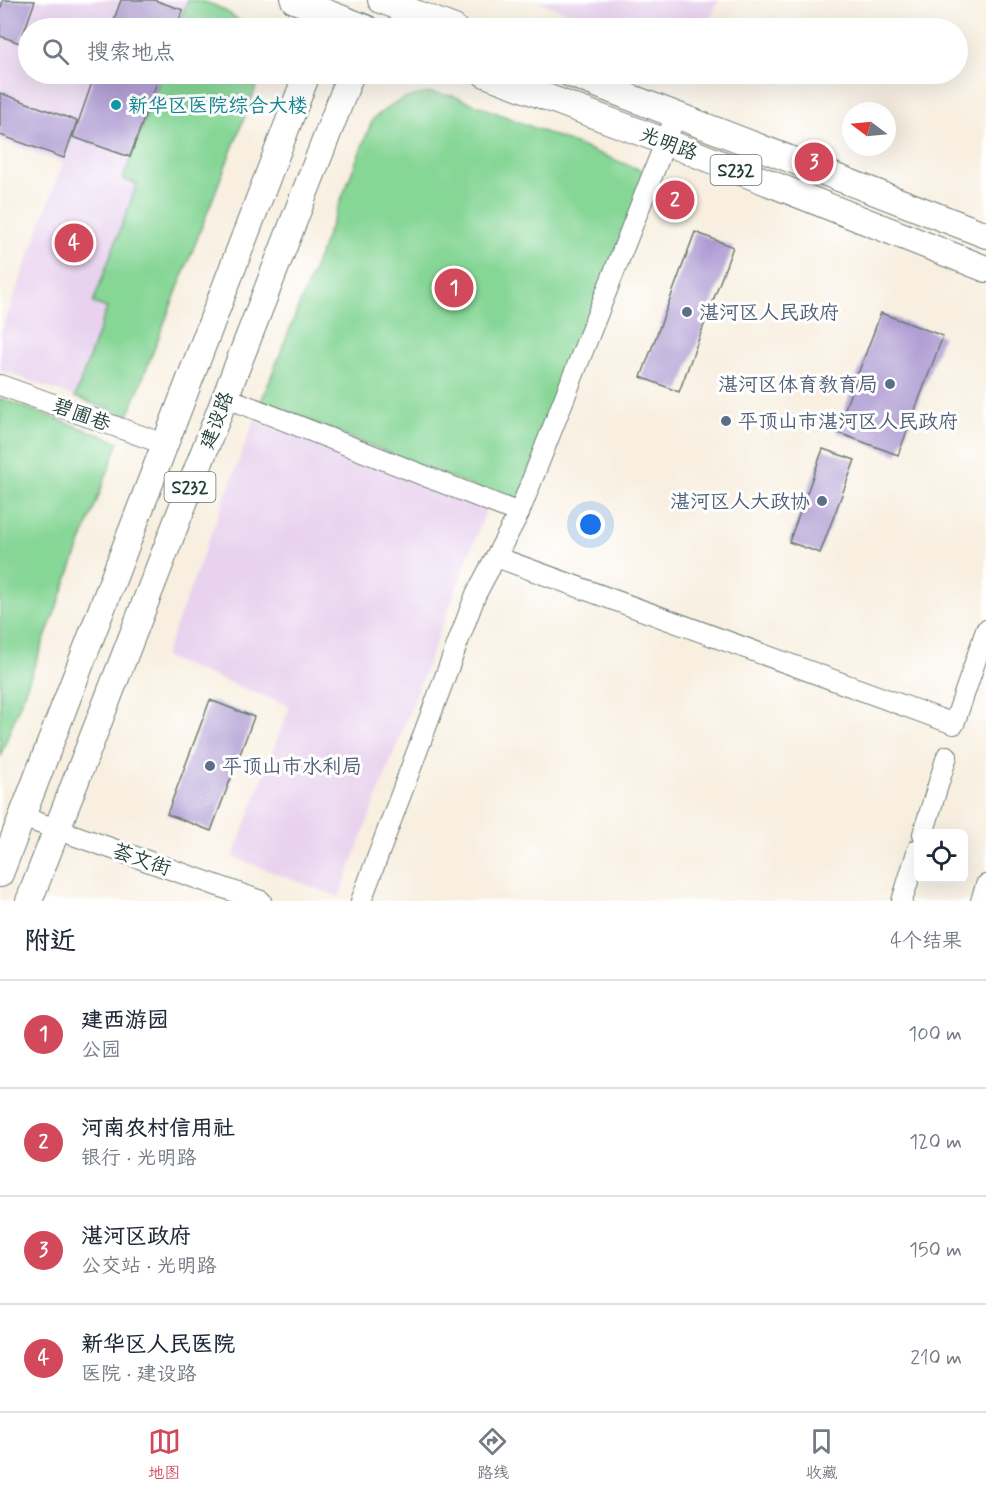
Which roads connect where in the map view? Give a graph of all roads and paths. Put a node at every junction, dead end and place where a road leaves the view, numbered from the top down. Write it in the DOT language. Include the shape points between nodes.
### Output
graph roads {
  1 [pos="294,0"];
  2 [pos="380,0"];
  3 [pos="329,14"];
  4 [pos="372,18"];
  5 [pos="428,18"];
  6 [pos="302,84"];
  7 [pos="347,84"];
  8 [pos="512,84"];
  9 [pos="596,84"];
  10 [pos="676,115"];
  11 [pos="666,142"];
  12 [pos="986,235"];
  13 [pos="986,269"];
  14 [pos="0,385"];
  15 [pos="225,397"];
  16 [pos="164,444"];
  17 [pos="519,513"];
  18 [pos="496,557"];
  19 [pos="986,630"];
  20 [pos="947,756"];
  21 [pos="22,817"];
  22 [pos="57,829"];
  23 [pos="925,829"];
  24 [pos="914,862"];
  25 [pos="0,874"];
  26 [pos="986,885"];
  27 [pos="29,901"];
  28 [pos="261,901"];
  29 [pos="361,901"];
  30 [pos="902,901"];
  31 [pos="981,901"];
  1 -- 3 [label="main road"];
  2 -- 4 [label="main road"];
  2 -- 5 [label="main road"];
  6 -- 16 [label="main road, 建设路 / S232"];
  7 -- 15 [label="main road, 建设路 / S232"];
  8 -- 11 [label="main road, 光明路 / S232"];
  9 -- 10 [label="main road, 光明路 / S232"];
  10 -- 11 [label="street"];
  10 -- 12 [label="main road, 光明路 / S232"];
  11 -- 13 [label="main road, 光明路 / S232"];
  11 -- 17 [label="street"];
  14 -- 16 [label="street, 碧圃巷"];
  15 -- 17 [label="street"];
  15 -- 22 [label="main road, 建设路 / S232"];
  16 -- 21 [label="main road, 建设路 / S232"];
  17 -- 18 [label="street"];
  18 -- 19 [label="street" via="954,724"];
  18 -- 29 [label="street" via="476,594"];
  20 -- 23 [label="street"];
  21 -- 22 [label="street, 荟文街"];
  21 -- 25 [label="main road, 建设路 / S232"];
  22 -- 27 [label="main road, 建设路 / S232"];
  22 -- 28 [label="street, 荟文街"];
  24 -- 30 [label="street"];
  26 -- 31 [label="street"];
}
